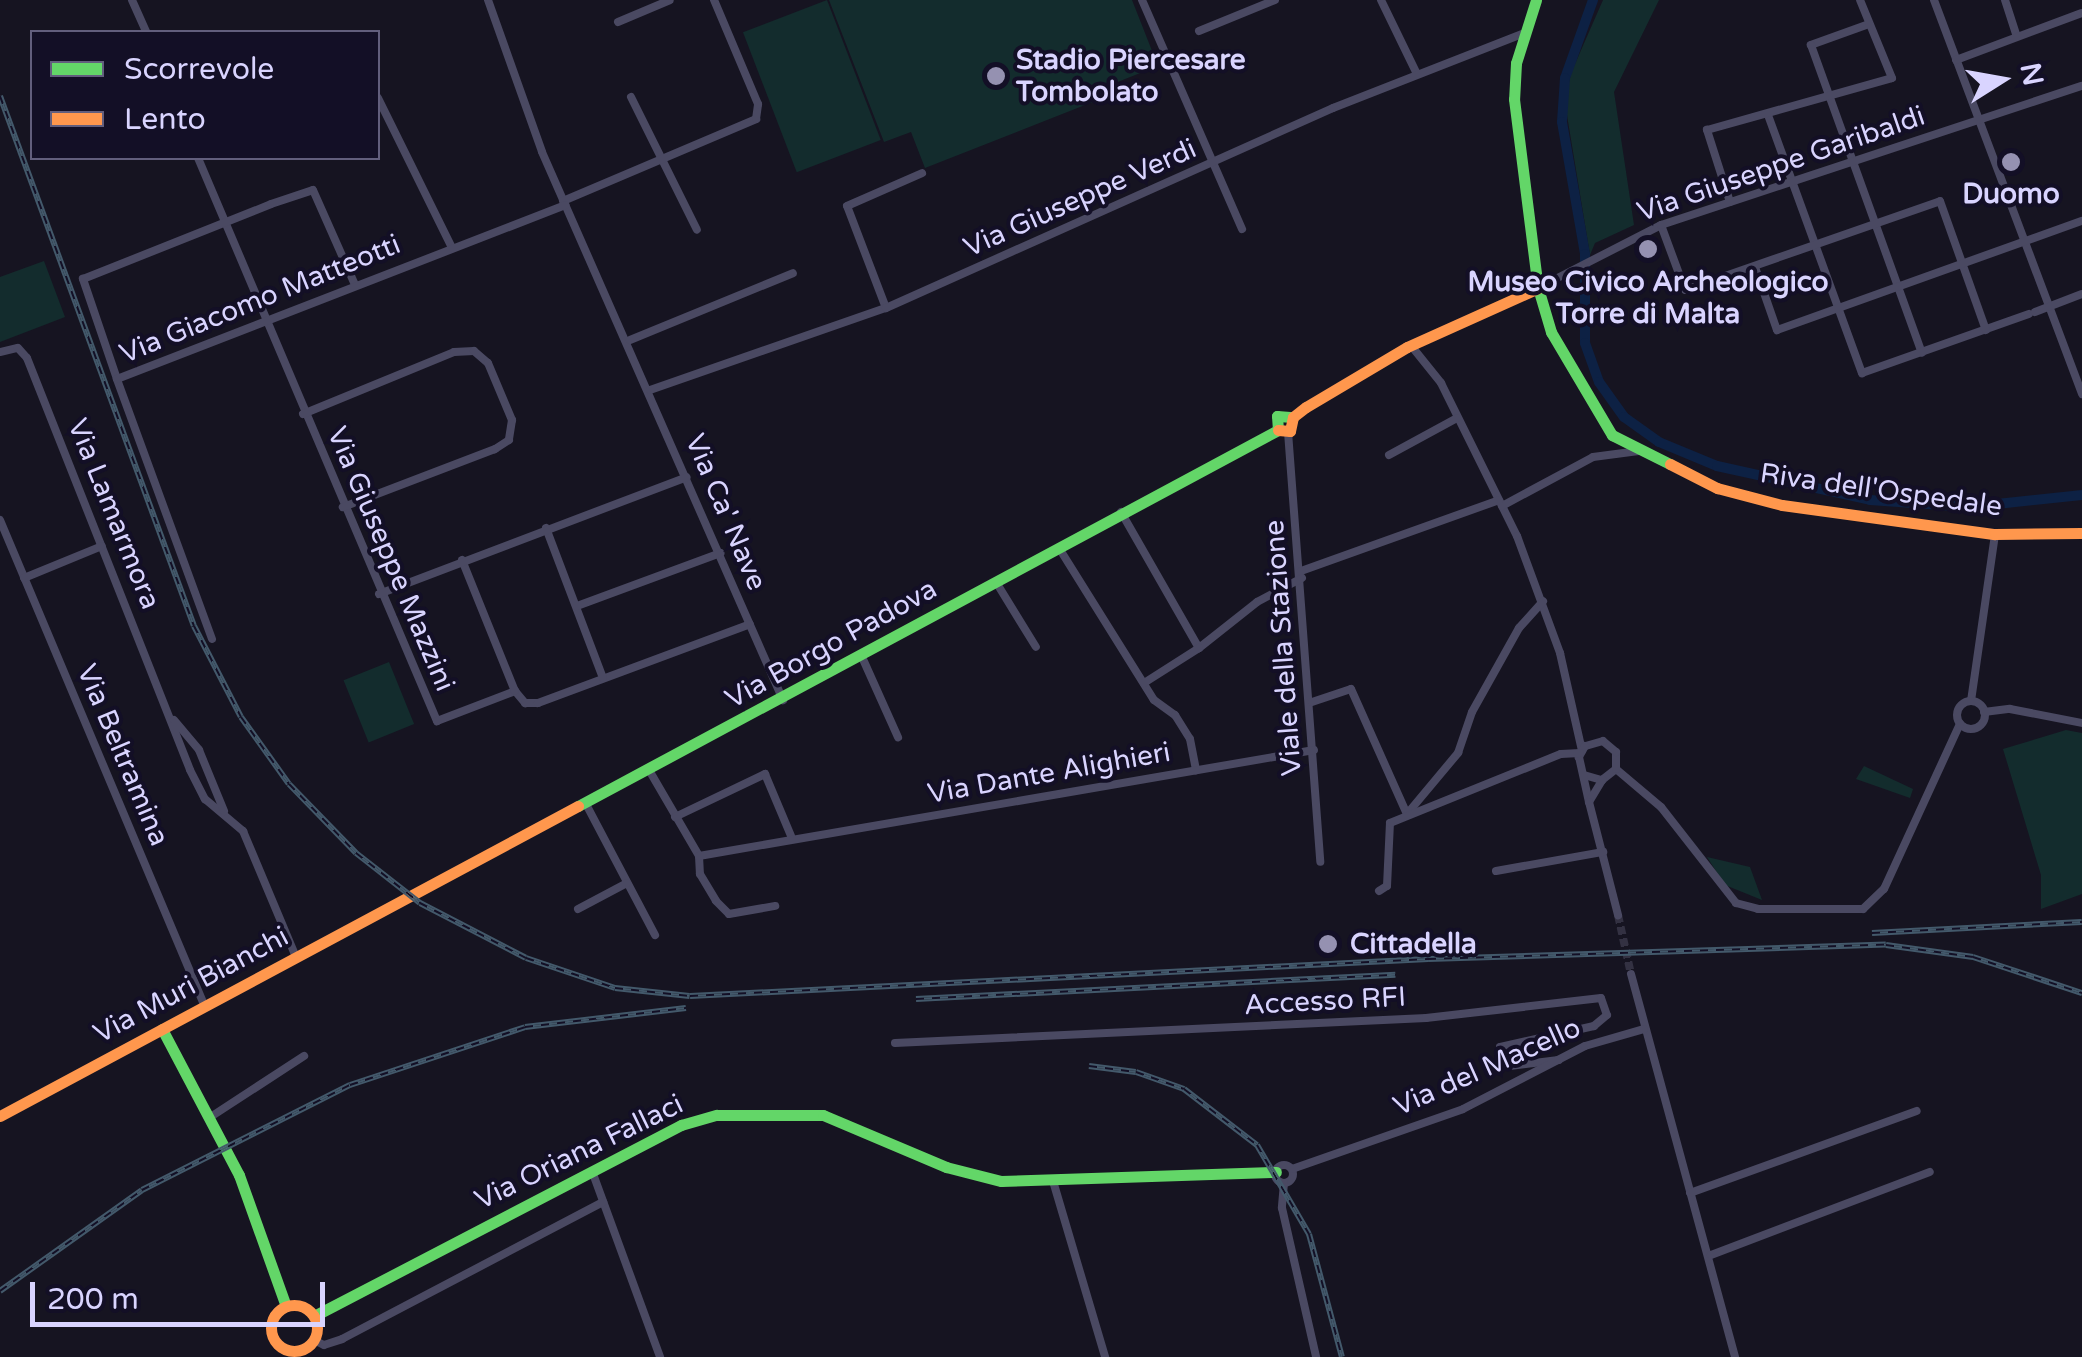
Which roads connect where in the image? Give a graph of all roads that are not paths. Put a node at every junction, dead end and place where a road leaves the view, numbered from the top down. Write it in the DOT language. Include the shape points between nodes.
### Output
graph roads {
  1 [pos="132,0"];
  2 [pos="488,0"];
  3 [pos="670,0"];
  4 [pos="714,0"];
  5 [pos="1142,0"];
  6 [pos="1275,0"];
  7 [pos="1381,0"];
  8 [pos="1536,0"];
  9 [pos="1860,0"];
  10 [pos="1934,0"];
  11 [pos="2005,0"];
  12 [pos="2082,13"];
  13 [pos="618,22"];
  14 [pos="1869,24"];
  15 [pos="145,30"];
  16 [pos="1199,31"];
  17 [pos="1522,34"];
  18 [pos="2017,36"];
  19 [pos="1956,60"];
  20 [pos="1417,74"];
  21 [pos="2082,86"];
  22 [pos="631,97"];
  23 [pos="1829,98"];
  24 [pos="380,102"];
  25 [pos="1768,115"];
  26 [pos="1979,122"];
  27 [pos="199,160"];
  28 [pos="1853,160"];
  29 [pos="664,161"];
  30 [pos="1215,162"];
  31 [pos="922,173"];
  32 [pos="1791,181"];
  33 [pos="1730,202"];
  34 [pos="564,203"];
  35 [pos="2082,221"];
  36 [pos="226,222"];
  37 [pos="1880,224"];
  38 [pos="1661,225"];
  39 [pos="1242,229"];
  40 [pos="697,230"];
  41 [pos="2025,240"];
  42 [pos="1816,246"];
  43 [pos="452,248"];
  44 [pos="1962,262"];
  45 [pos="1756,267"];
  46 [pos="793,273"];
  47 [pos="356,284"];
  48 [pos="1901,285"];
  49 [pos="1538,288"];
  50 [pos="2082,294"];
  51 [pos="1839,306"];
  52 [pos="2049,306"];
  53 [pos="886,308"];
  54 [pos="267,319"];
  55 [pos="1986,330"];
  56 [pos="630,340"];
  57 [pos="1407,350"];
  58 [pos="0,352"];
  59 [pos="1922,354"];
  60 [pos="117,380"];
  61 [pos="650,390"];
  62 [pos="2082,394"];
  63 [pos="303,414"];
  64 [pos="1457,418"];
  65 [pos="1283,431"];
  66 [pos="1639,451"];
  67 [pos="1389,455"];
  68 [pos="687,476"];
  69 [pos="1500,503"];
  70 [pos="343,507"];
  71 [pos="1121,512"];
  72 [pos="0,520"];
  73 [pos="546,528"];
  74 [pos="2082,533"];
  75 [pos="1996,534"];
  76 [pos="102,546"];
  77 [pos="1059,548"];
  78 [pos="720,553"];
  79 [pos="462,560"];
  80 [pos="1299,577"];
  81 [pos="24,578"];
  82 [pos="996,582"];
  83 [pos="380,594"];
  84 [pos="1544,600"];
  85 [pos="577,606"];
  86 [pos="750,624"];
  87 [pos="212,639"];
  88 [pos="1036,647"];
  89 [pos="1199,648"];
  90 [pos="862,657"];
  91 [pos="603,678"];
  92 [pos="1144,683"];
  93 [pos="515,691"];
  94 [pos="783,700"];
  95 [pos="1972,701"];
  96 [pos="1312,702"];
  97 [pos="1984,712"];
  98 [pos="170,716"];
  99 [pos="2082,723"];
  100 [pos="1575,724"];
  101 [pos="1960,724"];
  102 [pos="898,736"];
  103 [pos="1597,741"];
  104 [pos="1314,750"];
  105 [pos="1581,752"];
  106 [pos="1616,769"];
  107 [pos="649,770"];
  108 [pos="1196,770"];
  109 [pos="1584,774"];
  110 [pos="1602,780"];
  111 [pos="1590,802"];
  112 [pos="587,806"];
  113 [pos="224,812"];
  114 [pos="1407,814"];
  115 [pos="676,817"];
  116 [pos="791,836"];
  117 [pos="1603,852"];
  118 [pos="699,856"];
  119 [pos="1320,862"];
  120 [pos="1496,871"];
  121 [pos="627,882"];
  122 [pos="1378,892"];
  123 [pos="407,900"];
  124 [pos="775,906"];
  125 [pos="578,909"];
  126 [pos="1618,914"];
  127 [pos="655,935"];
  128 [pos="296,957"];
  129 [pos="1631,974"];
  130 [pos="204,1007"];
  131 [pos="162,1029"];
  132 [pos="1644,1029"];
  133 [pos="896,1042"];
  134 [pos="304,1056"];
  135 [pos="1559,1060"];
  136 [pos="1917,1112"];
  137 [pos="0,1116"];
  138 [pos="212,1116"];
  139 [pos="1292,1170"];
  140 [pos="592,1171"];
  141 [pos="1930,1172"];
  142 [pos="1280,1177"];
  143 [pos="1053,1181"];
  144 [pos="1690,1193"];
  145 [pos="604,1202"];
  146 [pos="1710,1254"];
  147 [pos="286,1306"];
  148 [pos="314,1316"];
  149 [pos="314,1340"];
  150 [pos="278,1352"];
  151 [pos="660,1357"];
  152 [pos="1105,1357"];
  153 [pos="1316,1357"];
  154 [pos="1735,1357"];
  1 -- 15 [label="street"];
  2 -- 34 [label="street, Via Ca' Nave"];
  3 -- 13 [label="street"];
  4 -- 29 [label="street, Via Giacomo Matteotti" via="758,104 756,119"];
  5 -- 30 [label="street"];
  6 -- 16 [label="street"];
  7 -- 20 [label="street"];
  8 -- 17 [label="street, Riva dell'Ospedale"];
  9 -- 14 [label="street"];
  10 -- 19 [label="street"];
  11 -- 18 [label="street"];
  12 -- 18 [label="street"];
  14 -- 23 [label="street" via="1812,42"];
  14 -- 23 [label="street" via="1892,78"];
  17 -- 20 [label="street, Via Giuseppe Verdi"];
  17 -- 49 [label="street, Riva dell'Ospedale" via="1515,130"];
  18 -- 19 [label="street"];
  19 -- 26 [label="street"];
  20 -- 30 [label="street, Via Giuseppe Verdi"];
  21 -- 26 [label="street, Via Giuseppe Garibaldi"];
  22 -- 29 [label="street"];
  23 -- 25 [label="street"];
  23 -- 28 [label="street"];
  24 -- 43 [label="street"];
  25 -- 32 [label="street"];
  25 -- 33 [label="street" via="1707,130"];
  26 -- 28 [label="street, Via Giuseppe Garibaldi"];
  26 -- 41 [label="street"];
  27 -- 36 [label="street, Via Giuseppe Mazzini"];
  28 -- 32 [label="street, Via Giuseppe Garibaldi"];
  28 -- 37 [label="street"];
  29 -- 34 [label="street, Via Giacomo Matteotti"];
  29 -- 40 [label="street"];
  30 -- 39 [label="street"];
  30 -- 53 [label="street, Via Giuseppe Verdi"];
  31 -- 53 [label="street" via="847,206"];
  32 -- 33 [label="street, Via Giuseppe Garibaldi"];
  32 -- 42 [label="street"];
  33 -- 38 [label="street, Via Giuseppe Garibaldi"];
  34 -- 43 [label="street, Via Giacomo Matteotti"];
  34 -- 56 [label="street, Via Ca' Nave"];
  35 -- 41 [label="street"];
  36 -- 47 [label="street" via="313,190"];
  36 -- 54 [label="street, Via Giuseppe Mazzini"];
  36 -- 60 [label="street" via="82,279"];
  37 -- 42 [label="street"];
  37 -- 44 [label="street" via="1940,202"];
  37 -- 48 [label="street"];
  38 -- 45 [label="street" via="1685,290"];
  38 -- 49 [label="street, Via Giuseppe Garibaldi"];
  41 -- 44 [label="street"];
  41 -- 52 [label="street"];
  42 -- 45 [label="street"];
  42 -- 51 [label="street"];
  43 -- 47 [label="street, Via Giacomo Matteotti"];
  44 -- 48 [label="street"];
  44 -- 55 [label="street"];
  45 -- 51 [label="street" via="1777,330"];
  46 -- 56 [label="street"];
  47 -- 54 [label="street, Via Giacomo Matteotti"];
  48 -- 51 [label="street"];
  48 -- 59 [label="street"];
  49 -- 57 [label="street, Via Borgo Padova"];
  49 -- 66 [label="street, Riva dell'Ospedale" via="1551,332 1594,411 1612,435"];
  50 -- 52 [label="street"];
  51 -- 59 [label="street" via="1862,372"];
  52 -- 55 [label="street"];
  52 -- 62 [label="street"];
  53 -- 61 [label="street, Via Giuseppe Verdi"];
  54 -- 60 [label="street, Via Giacomo Matteotti"];
  54 -- 63 [label="street, Via Giuseppe Mazzini"];
  55 -- 59 [label="street"];
  56 -- 61 [label="street, Via Ca' Nave"];
  57 -- 64 [label="street"];
  57 -- 65 [label="street, Via Borgo Padova" via="1293,417 1280,414"];
  58 -- 76 [label="street, Via Lamarmora" via="18,348 27,358"];
  60 -- 87 [label="street, Via Giacomo Matteotti"];
  61 -- 68 [label="street, Via Ca' Nave"];
  63 -- 70 [label="street, Via Giuseppe Mazzini"];
  63 -- 70 [label="street" via="454,352 474,351 488,363 512,420 509,440"];
  64 -- 67 [label="street"];
  64 -- 69 [label="street"];
  65 -- 71 [label="street, Via Borgo Padova"];
  65 -- 80 [label="street, Viale della Stazione"];
  66 -- 69 [label="street" via="1593,457"];
  66 -- 75 [label="street, Riva dell'Ospedale" via="1716,488 1782,506"];
  68 -- 73 [label="street"];
  68 -- 78 [label="street, Via Ca' Nave"];
  69 -- 80 [label="street"];
  69 -- 84 [label="street"];
  70 -- 83 [label="street, Via Giuseppe Mazzini"];
  71 -- 77 [label="street, Via Borgo Padova"];
  71 -- 89 [label="street"];
  72 -- 81 [label="street, Via Beltramina"];
  73 -- 79 [label="street"];
  73 -- 85 [label="street"];
  74 -- 75 [label="street, Riva dell'Ospedale"];
  75 -- 95 [label="street"];
  76 -- 81 [label="street"];
  76 -- 98 [label="street, Via Lamarmora"];
  77 -- 82 [label="street, Via Borgo Padova"];
  77 -- 92 [label="street"];
  78 -- 85 [label="street"];
  78 -- 86 [label="street, Via Ca' Nave"];
  79 -- 83 [label="street"];
  79 -- 93 [label="street"];
  80 -- 89 [label="street"];
  80 -- 96 [label="street, Viale della Stazione"];
  81 -- 130 [label="street, Via Beltramina"];
  82 -- 88 [label="street"];
  82 -- 90 [label="street, Via Borgo Padova"];
  83 -- 93 [label="street, Via Giuseppe Mazzini" via="437,720"];
  84 -- 100 [label="street"];
  84 -- 114 [label="street" via="1519,628 1472,712 1458,753"];
  85 -- 91 [label="street"];
  86 -- 91 [label="street, Via Giuseppe Mazzini"];
  86 -- 94 [label="street, Via Ca' Nave"];
  89 -- 92 [label="street"];
  90 -- 94 [label="street, Via Borgo Padova"];
  90 -- 102 [label="street"];
  91 -- 93 [label="street, Via Giuseppe Mazzini" via="538,703 526,703"];
  92 -- 108 [label="street" via="1182,727"];
  94 -- 107 [label="street, Via Borgo Padova"];
  95 -- 97 [label="street"];
  95 -- 101 [label="street" via="1958,708"];
  96 -- 104 [label="street, Viale della Stazione"];
  96 -- 114 [label="street" via="1352,689"];
  97 -- 99 [label="street" via="2010,708"];
  97 -- 101 [label="street" via="1975,728"];
  98 -- 113 [label="street, Via Lamarmora" via="199,750"];
  98 -- 113 [label="street, Via Lamarmora" via="198,789"];
  100 -- 103 [label="street"];
  100 -- 105 [label="street"];
  101 -- 106 [label="street" via="1884,889 1863,909 1758,910 1736,902 1668,815"];
  103 -- 105 [label="street"];
  103 -- 106 [label="street" via="1613,747"];
  104 -- 108 [label="street, Via Dante Alighieri"];
  104 -- 119 [label="street, Viale della Stazione"];
  105 -- 109 [label="street"];
  105 -- 114 [label="street"];
  106 -- 110 [label="street"];
  107 -- 112 [label="street, Via Borgo Padova"];
  107 -- 115 [label="street"];
  108 -- 116 [label="street, Via Dante Alighieri"];
  109 -- 110 [label="street"];
  109 -- 111 [label="street"];
  110 -- 111 [label="street"];
  111 -- 117 [label="street"];
  112 -- 121 [label="street"];
  112 -- 123 [label="street, Via Borgo Padova"];
  113 -- 128 [label="street, Via Lamarmora" via="250,846"];
  114 -- 122 [label="street" via="1390,823 1384,836 1387,886"];
  115 -- 116 [label="street" via="764,774"];
  115 -- 118 [label="street"];
  116 -- 118 [label="street, Via Dante Alighieri"];
  117 -- 120 [label="street"];
  117 -- 126 [label="street"];
  118 -- 124 [label="street" via="700,874 729,914"];
  121 -- 125 [label="street"];
  121 -- 127 [label="street"];
  123 -- 128 [label="street, Via Muri Bianchi"];
  128 -- 130 [label="street, Via Muri Bianchi"];
  129 -- 132 [label="street"];
  130 -- 131 [label="street, Via Muri Bianchi"];
  131 -- 137 [label="street, Via Muri Bianchi"];
  131 -- 138 [label="street"];
  132 -- 135 [label="street, Via del Macello"];
  132 -- 144 [label="street"];
  133 -- 135 [label="street, Accesso RFI" via="1426,1018 1594,997 1605,1003 1607,1015 1594,1026 1500,1047 1503,1067"];
  134 -- 138 [label="street"];
  135 -- 139 [label="street, Via del Macello" via="1463,1109"];
  136 -- 144 [label="street"];
  138 -- 147 [label="street" via="264,1232"];
  139 -- 142 [label="street"];
  139 -- 142 [label="street, Via del Macello" via="1282,1166"];
  140 -- 143 [label="street, Via Oriana Fallaci" via="681,1125 780,1110 859,1125 970,1176"];
  140 -- 145 [label="street"];
  140 -- 148 [label="street, Via Oriana Fallaci"];
  141 -- 146 [label="street"];
  142 -- 143 [label="street, Via Oriana Fallaci"];
  142 -- 153 [label="street"];
  143 -- 152 [label="street"];
  144 -- 146 [label="street"];
  145 -- 149 [label="street" via="342,1339 324,1345"];
  145 -- 151 [label="street"];
  146 -- 154 [label="street"];
  147 -- 148 [label="street" via="302,1305"];
  147 -- 150 [label="street" via="271,1325"];
  148 -- 149 [label="street"];
  149 -- 150 [label="street"];
}
